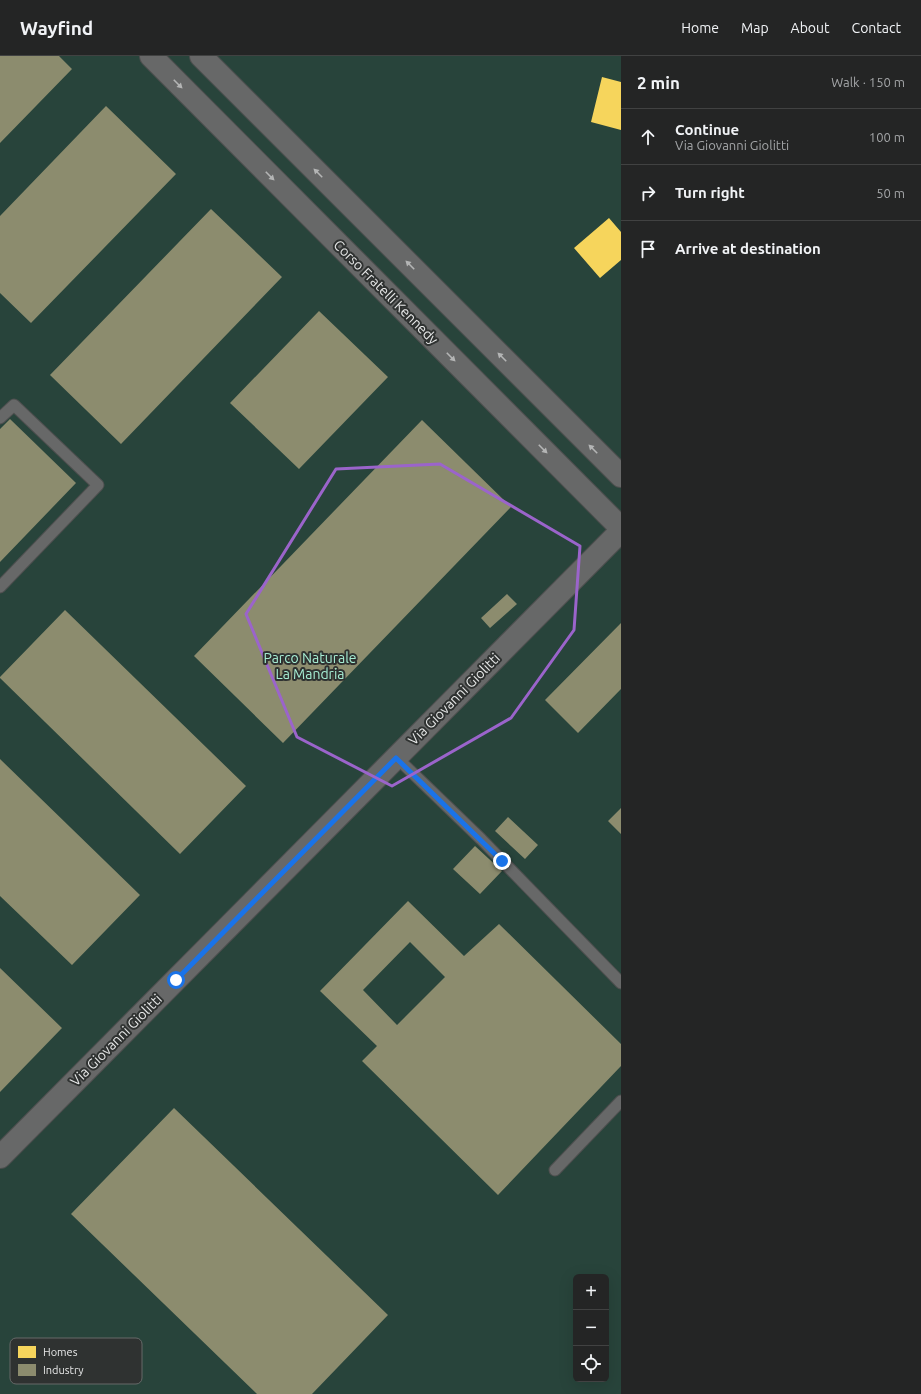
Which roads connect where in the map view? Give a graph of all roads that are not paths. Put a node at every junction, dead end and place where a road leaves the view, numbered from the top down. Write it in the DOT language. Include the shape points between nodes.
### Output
graph roads {
  1 [pos="151,56"];
  2 [pos="201,56"];
  3 [pos="0,418"];
  4 [pos="621,476"];
  5 [pos="621,528"];
  6 [pos="621,531"];
  7 [pos="0,587"];
  8 [pos="396,758"];
  9 [pos="621,983"];
  10 [pos="621,1101"];
  11 [pos="0,1157"];
  12 [pos="555,1170"];
  1 -- 5 [label="street, Corso Fratelli Kennedy, one-way"];
  4 -- 2 [label="street, one-way"];
  3 -- 7 [label="lane" via="14,405 98,485"];
  6 -- 8 [label="street, Via Giovanni Giolitti"];
  8 -- 9 [label="lane" via="481,839"];
  8 -- 11 [label="street, Via Giovanni Giolitti"];
  10 -- 12 [label="lane"];
}
